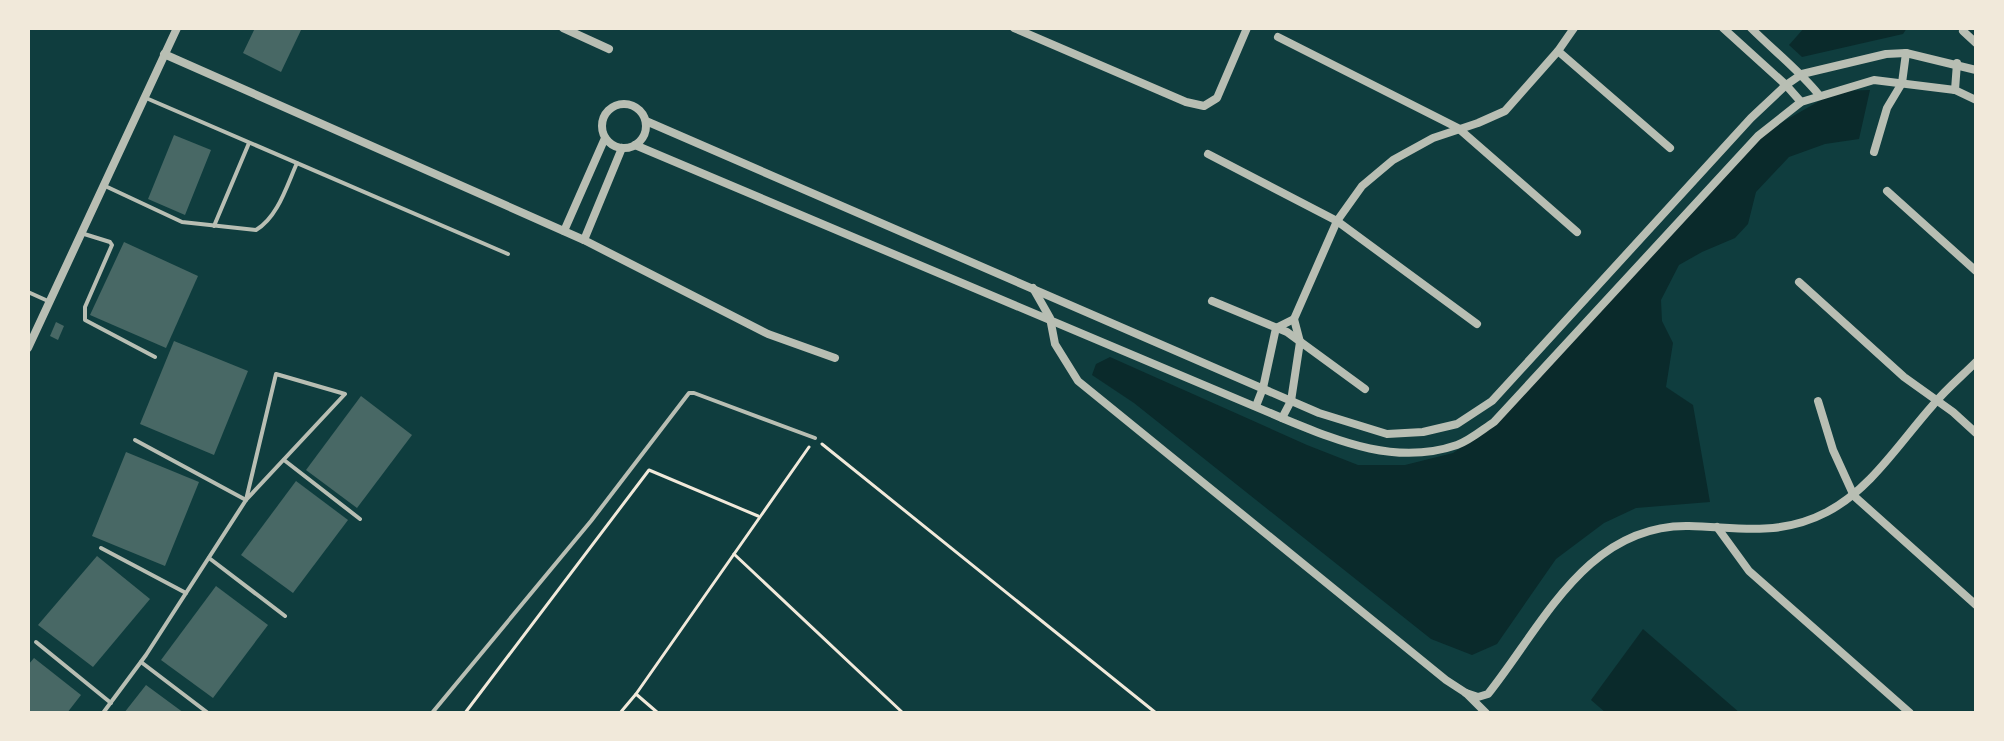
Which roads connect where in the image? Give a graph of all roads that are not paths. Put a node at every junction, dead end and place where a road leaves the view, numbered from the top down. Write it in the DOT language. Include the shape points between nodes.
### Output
graph roads {
  1 [pos="177,28"];
  2 [pos="563,28"];
  3 [pos="1014,28"];
  4 [pos="1247,28"];
  5 [pos="1574,28"];
  6 [pos="1723,28"];
  7 [pos="1751,28"];
  8 [pos="1963,31"];
  9 [pos="1278,37"];
  10 [pos="1976,43"];
  11 [pos="609,49"];
  12 [pos="1558,51"];
  13 [pos="1906,53"];
  14 [pos="164,54"];
  15 [pos="1957,63"];
  16 [pos="1976,70"];
  17 [pos="1802,74"];
  18 [pos="1902,83"];
  19 [pos="1786,85"];
  20 [pos="1955,90"];
  21 [pos="1819,95"];
  22 [pos="144,97"];
  23 [pos="1976,100"];
  24 [pos="1801,102"];
  25 [pos="646,121"];
  26 [pos="1458,128"];
  27 [pos="605,138"];
  28 [pos="249,142"];
  29 [pos="635,145"];
  30 [pos="622,148"];
  31 [pos="1670,148"];
  32 [pos="1874,152"];
  33 [pos="1208,154"];
  34 [pos="297,163"];
  35 [pos="103,185"];
  36 [pos="1887,191"];
  37 [pos="1337,221"];
  38 [pos="214,226"];
  39 [pos="564,231"];
  40 [pos="1577,232"];
  41 [pos="81,233"];
  42 [pos="584,240"];
  43 [pos="508,254"];
  44 [pos="1976,271"];
  45 [pos="1799,282"];
  46 [pos="1599,284"];
  47 [pos="1032,287"];
  48 [pos="28,292"];
  49 [pos="1614,293"];
  50 [pos="1212,301"];
  51 [pos="49,302"];
  52 [pos="1050,318"];
  53 [pos="1294,319"];
  54 [pos="1477,324"];
  55 [pos="1276,328"];
  56 [pos="1300,342"];
  57 [pos="28,348"];
  58 [pos="155,357"];
  59 [pos="835,358"];
  60 [pos="1976,362"];
  61 [pos="1263,388"];
  62 [pos="1365,389"];
  63 [pos="1936,400"];
  64 [pos="1291,401"];
  65 [pos="1818,401"];
  66 [pos="1256,406"];
  67 [pos="1319,413"];
  68 [pos="1282,418"];
  69 [pos="1311,430"];
  70 [pos="1976,433"];
  71 [pos="815,438"];
  72 [pos="135,440"];
  73 [pos="284,460"];
  74 [pos="1854,496"];
  75 [pos="246,500"];
  76 [pos="360,519"];
  77 [pos="1717,527"];
  78 [pos="101,548"];
  79 [pos="209,558"];
  80 [pos="186,593"];
  81 [pos="1976,605"];
  82 [pos="285,616"];
  83 [pos="36,642"];
  84 [pos="141,662"];
  85 [pos="1466,693"];
  86 [pos="111,703"];
  87 [pos="103,713"];
  88 [pos="208,713"];
  89 [pos="432,713"];
  90 [pos="1486,713"];
  91 [pos="1910,713"];
  1 -- 14 [label="street"];
  2 -- 11 [label="street"];
  3 -- 4 [label="street" via="1204,106 1217,98"];
  5 -- 12 [label="street"];
  6 -- 19 [label="street"];
  7 -- 17 [label="street"];
  8 -- 10 [label="street"];
  9 -- 26 [label="street"];
  12 -- 26 [label="street" via="1505,111"];
  12 -- 31 [label="street"];
  13 -- 15 [label="street"];
  13 -- 17 [label="street"];
  13 -- 18 [label="street"];
  14 -- 22 [label="street"];
  14 -- 39 [label="street"];
  15 -- 16 [label="street"];
  15 -- 20 [label="street"];
  17 -- 19 [label="street"];
  17 -- 21 [label="street"];
  18 -- 20 [label="street"];
  18 -- 21 [label="street" via="1874,80"];
  18 -- 32 [label="street" via="1887,108"];
  19 -- 24 [label="street"];
  19 -- 46 [label="street"];
  20 -- 23 [label="street"];
  21 -- 24 [label="street"];
  22 -- 28 [label="lane"];
  22 -- 35 [label="street"];
  24 -- 49 [label="street" via="1758,136"];
  25 -- 27 [label="street" via="637,107 612,107 602,121"];
  25 -- 29 [label="street" via="644,135"];
  25 -- 47 [label="street"];
  26 -- 37 [label="street" via="1393,160 1362,186"];
  26 -- 40 [label="street"];
  27 -- 30 [label="street"];
  27 -- 39 [label="street"];
  28 -- 34 [label="lane"];
  28 -- 38 [label="lane"];
  29 -- 30 [label="street"];
  29 -- 52 [label="street"];
  30 -- 42 [label="street"];
  33 -- 37 [label="street"];
  34 -- 38 [label="lane" via="265,225 256,230"];
  34 -- 43 [label="lane"];
  35 -- 38 [label="lane" via="182,222"];
  35 -- 41 [label="street"];
  36 -- 44 [label="street"];
  37 -- 53 [label="street"];
  37 -- 54 [label="street"];
  39 -- 42 [label="street"];
  41 -- 51 [label="street"];
  41 -- 58 [label="lane" via="112,244 85,307 85,320"];
  42 -- 59 [label="street" via="768,334"];
  45 -- 63 [label="street"];
  46 -- 49 [label="street"];
  46 -- 67 [label="street" via="1492,401 1457,424 1387,434"];
  47 -- 52 [label="street"];
  47 -- 61 [label="street"];
  48 -- 51 [label="lane"];
  49 -- 69 [label="street" via="1494,422 1458,445 1379,453"];
  50 -- 55 [label="street"];
  51 -- 57 [label="street"];
  52 -- 66 [label="street"];
  52 -- 85 [label="street" via="1055,344 1078,381"];
  53 -- 55 [label="street"];
  53 -- 56 [label="street"];
  55 -- 56 [label="street"];
  55 -- 61 [label="street"];
  56 -- 62 [label="street"];
  56 -- 64 [label="street"];
  60 -- 63 [label="street"];
  61 -- 64 [label="street"];
  61 -- 66 [label="street"];
  63 -- 70 [label="street"];
  63 -- 74 [label="street"];
  64 -- 67 [label="street"];
  64 -- 68 [label="street"];
  65 -- 74 [label="street"];
  66 -- 68 [label="street"];
  67 -- 69 [label="street"];
  68 -- 69 [label="street"];
  71 -- 89 [label="lane" via="689,393"];
  72 -- 75 [label="lane"];
  73 -- 75 [label="lane"];
  73 -- 75 [label="lane" via="345,394 276,374"];
  73 -- 76 [label="lane"];
  74 -- 77 [label="street" via="1824,514 1770,530"];
  74 -- 81 [label="street"];
  75 -- 79 [label="lane"];
  77 -- 85 [label="street" via="1642,532 1603,551 1576,575 1488,694"];
  77 -- 91 [label="street" via="1749,571"];
  78 -- 80 [label="lane"];
  79 -- 80 [label="lane"];
  79 -- 82 [label="lane"];
  80 -- 84 [label="lane"];
  83 -- 86 [label="lane"];
  84 -- 86 [label="lane"];
  84 -- 88 [label="lane"];
  85 -- 90 [label="street"];
  86 -- 87 [label="lane"];
}
